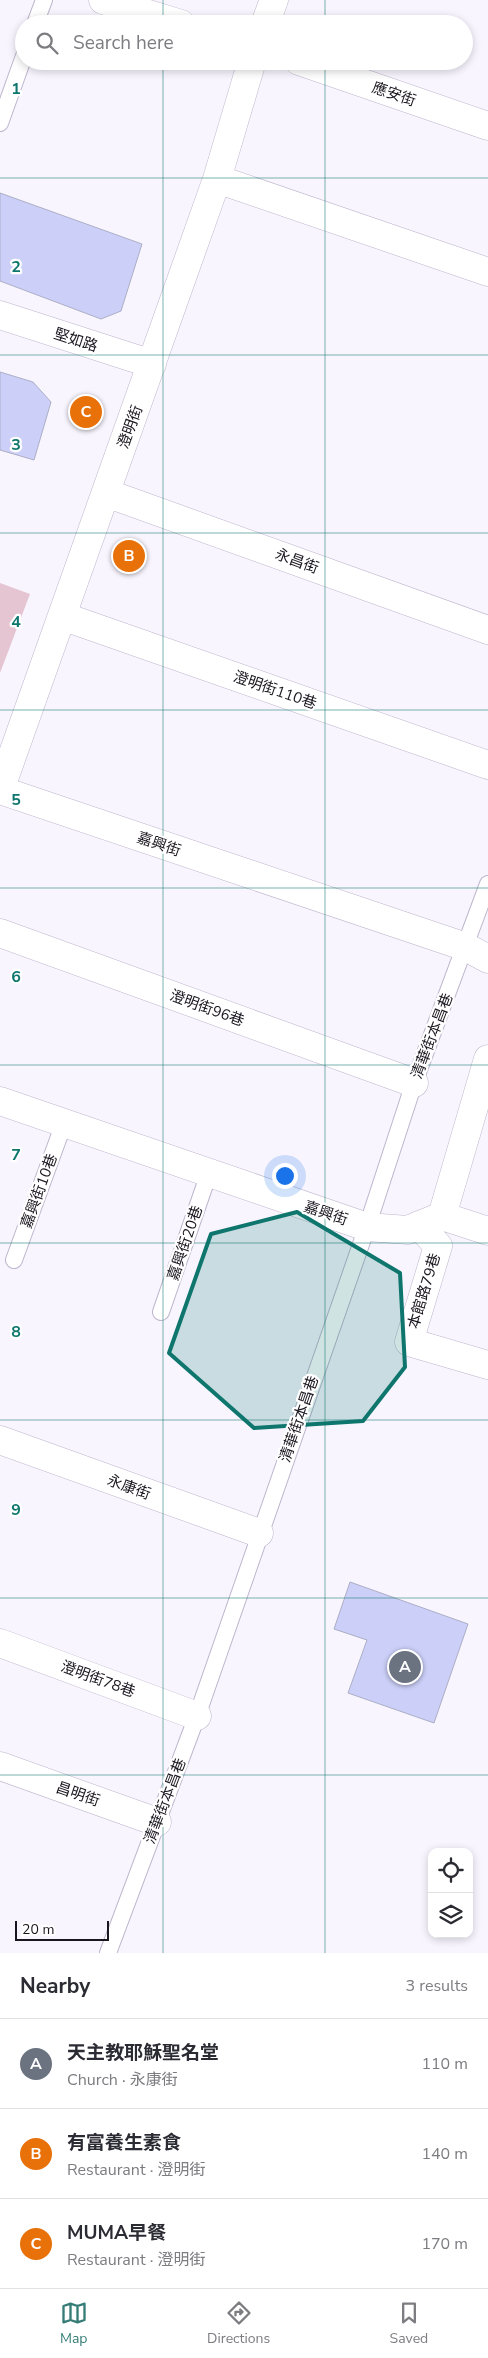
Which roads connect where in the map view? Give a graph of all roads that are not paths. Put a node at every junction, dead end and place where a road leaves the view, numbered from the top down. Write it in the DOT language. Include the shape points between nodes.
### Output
graph roads {
  1 [pos="44,0"];
  2 [pos="103,0"];
  3 [pos="274,0"];
  4 [pos="38,15"];
  5 [pos="152,15"];
  6 [pos="268,15"];
  7 [pos="19,70"];
  8 [pos="249,70"];
  9 [pos="325,70"];
  10 [pos="0,123"];
  11 [pos="488,126"];
  12 [pos="217,179"];
  13 [pos="488,272"];
  14 [pos="0,315"];
  15 [pos="152,364"];
  16 [pos="106,492"];
  17 [pos="62,616"];
  18 [pos="488,630"];
  19 [pos="488,765"];
  20 [pos="0,790"];
  21 [pos="488,884"];
  22 [pos="0,932"];
  23 [pos="477,953"];
  24 [pos="488,1059"];
  25 [pos="414,1083"];
  26 [pos="482,1099"];
  27 [pos="0,1101"];
  28 [pos="64,1123"];
  29 [pos="209,1173"];
  30 [pos="430,1221"];
  31 [pos="367,1227"];
  32 [pos="488,1231"];
  33 [pos="14,1260"];
  34 [pos="162,1312"];
  35 [pos="488,1365"];
  36 [pos="0,1440"];
  37 [pos="259,1533"];
  38 [pos="0,1643"];
  39 [pos="197,1716"];
  40 [pos="1,1771"];
  41 [pos="157,1822"];
  42 [pos="108,1953"];
  1 -- 4 [label="lane"];
  2 -- 5 [label="street"];
  3 -- 6 [label="street"];
  7 -- 10 [label="lane"];
  8 -- 12 [label="street, 澄明街"];
  9 -- 11 [label="street, 應安街"];
  12 -- 13 [label="street"];
  12 -- 15 [label="street, 澄明街"];
  14 -- 15 [label="street, 堅如路"];
  15 -- 16 [label="street, 澄明街"];
  16 -- 17 [label="street, 澄明街"];
  16 -- 18 [label="street, 永昌街"];
  17 -- 19 [label="street, 澄明街110巷"];
  17 -- 20 [label="street, 澄明街"];
  20 -- 23 [label="street, 嘉興街"];
  21 -- 23 [label="lane, 清華街本昌巷"];
  22 -- 25 [label="street, 澄明街96巷"];
  23 -- 25 [label="lane, 清華街本昌巷"];
  24 -- 26 [label="street"];
  25 -- 31 [label="lane, 清華街本昌巷"];
  26 -- 30 [label="street"];
  27 -- 28 [label="street, 嘉興街"];
  28 -- 29 [label="street, 嘉興街"];
  28 -- 33 [label="lane, 嘉興街10巷"];
  29 -- 31 [label="street, 嘉興街"];
  29 -- 34 [label="lane, 嘉興街20巷"];
  30 -- 31 [label="street, 嘉興街" via="408,1230"];
  30 -- 32 [label="street"];
  30 -- 35 [label="street, 本館路79巷" via="438,1246 409,1342"];
  31 -- 37 [label="lane, 清華街本昌巷"];
  36 -- 37 [label="street, 永康街"];
  37 -- 39 [label="lane, 清華街本昌巷"];
  38 -- 39 [label="street, 澄明街78巷"];
  39 -- 41 [label="lane, 清華街本昌巷"];
  40 -- 41 [label="street, 昌明街"];
  41 -- 42 [label="lane, 清華街本昌巷"];
}
